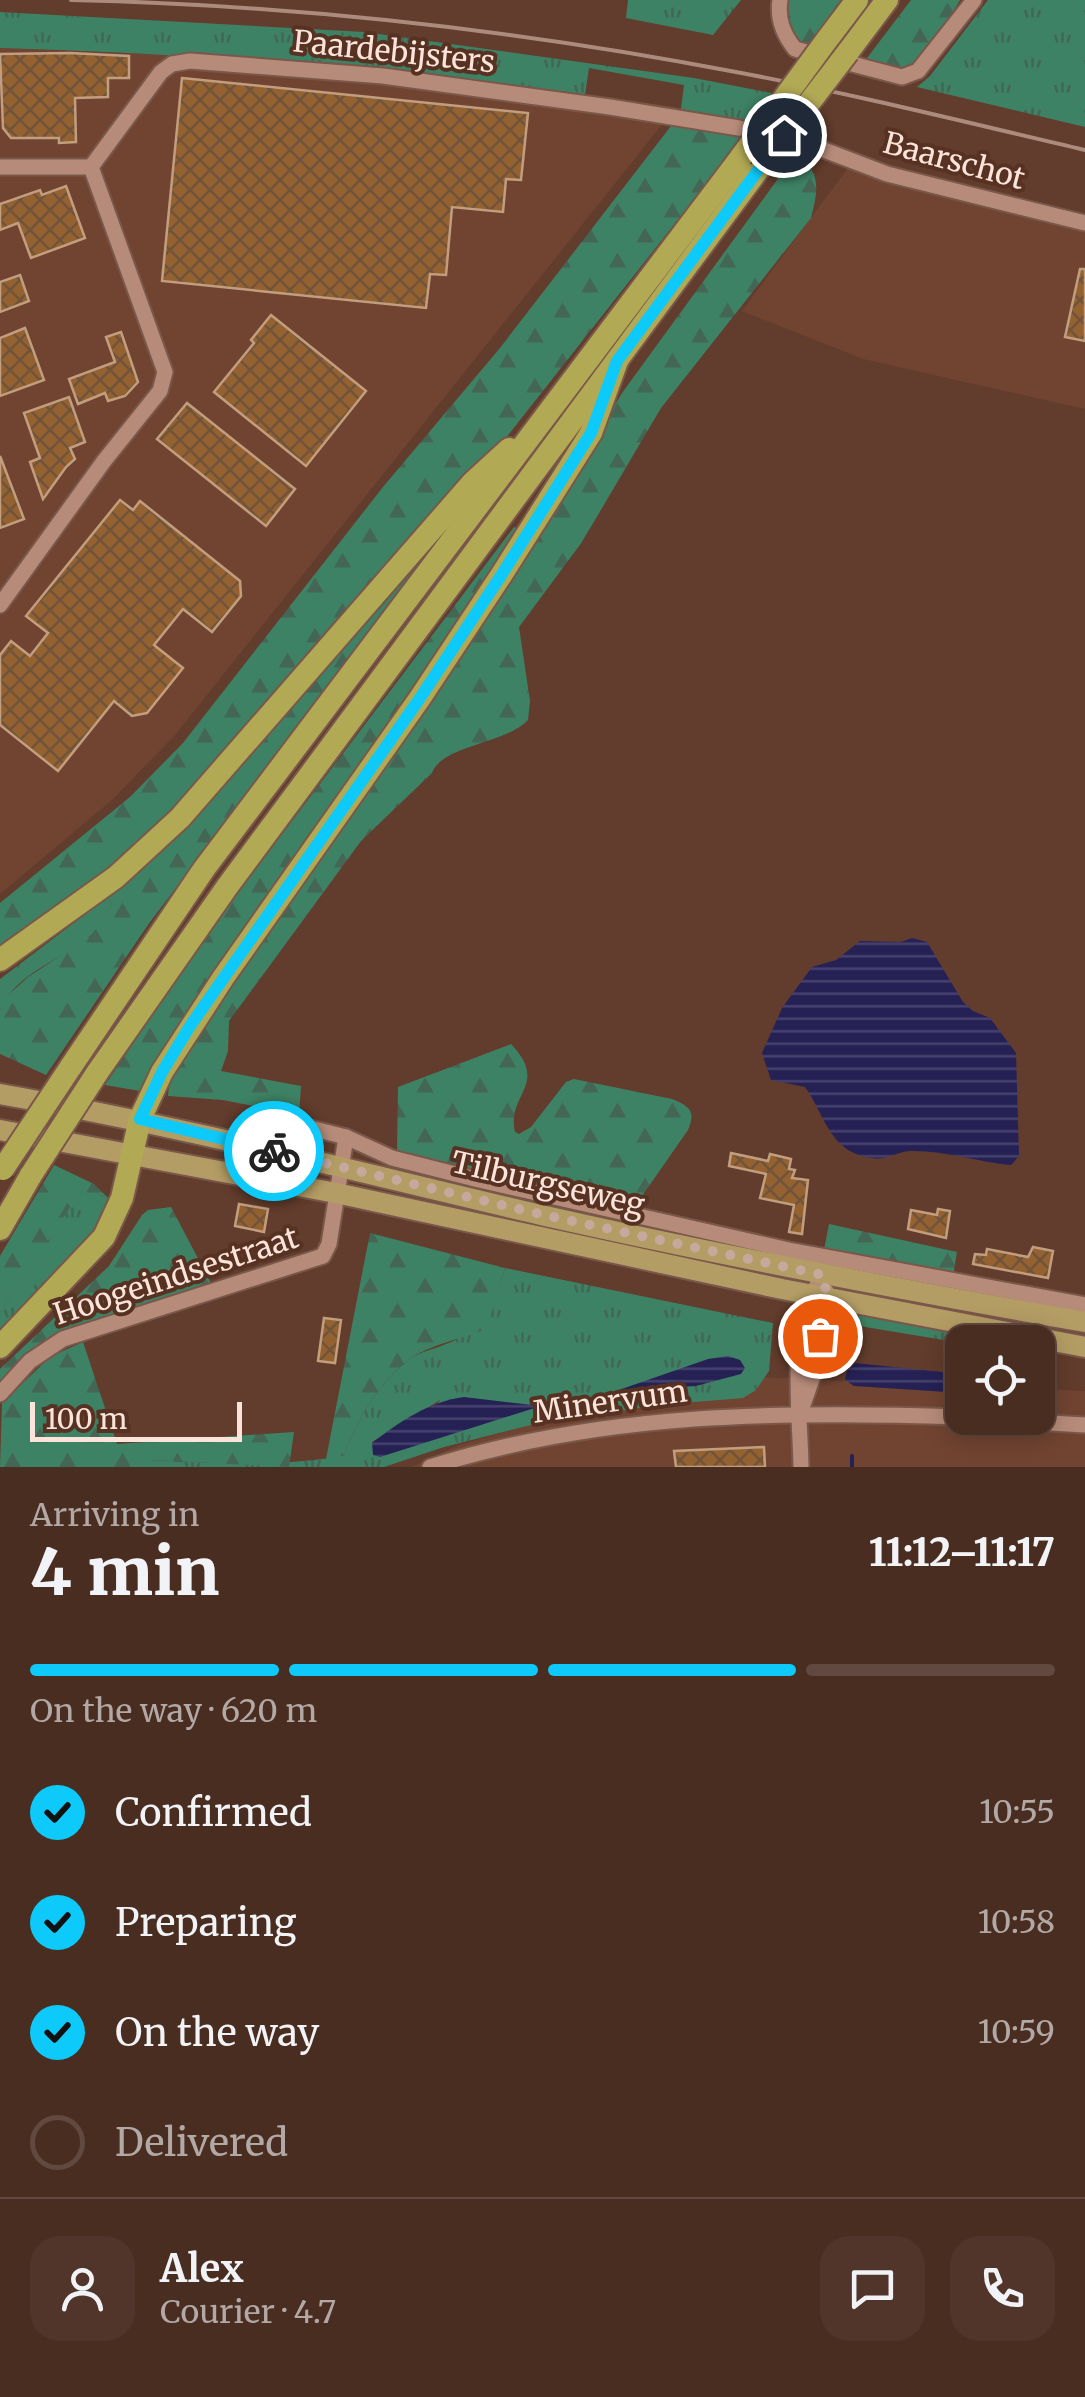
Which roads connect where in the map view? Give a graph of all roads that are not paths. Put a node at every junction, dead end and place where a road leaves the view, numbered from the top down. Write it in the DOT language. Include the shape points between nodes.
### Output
graph roads {
  1 [pos="780,0"];
  2 [pos="857,0"];
  3 [pos="887,0"];
  4 [pos="974,0"];
  5 [pos="811,145"];
  6 [pos="752,160"];
  7 [pos="91,166"];
  8 [pos="0,167"];
  9 [pos="1085,223"];
  10 [pos="617,361"];
  11 [pos="556,405"];
  12 [pos="0,605"];
  13 [pos="0,960"];
  14 [pos="0,1094"];
  15 [pos="140,1119"];
  16 [pos="302,1126"];
  17 [pos="0,1130"];
  18 [pos="346,1136"];
  19 [pos="132,1152"];
  20 [pos="339,1166"];
  21 [pos="1,1171"];
  22 [pos="336,1193"];
  23 [pos="0,1228"];
  24 [pos="823,1275"];
  25 [pos="819,1296"];
  26 [pos="1085,1305"];
  27 [pos="1085,1322"];
  28 [pos="0,1346"];
  29 [pos="1085,1347"];
  30 [pos="0,1394"];
  31 [pos="800,1413"];
  32 [pos="945,1417"];
  33 [pos="1055,1423"];
  34 [pos="1085,1425"];
  35 [pos="430,1467"];
  36 [pos="802,1467"];
  1 -- 4 [label="street" via="784,36 795,48 902,77 918,70"];
  2 -- 6 [label="highway, bridge"];
  3 -- 6 [label="highway, bridge"];
  5 -- 7 [label="street, Paardebijsters" via="598,105 383,76 190,61 160,72"];
  5 -- 9 [label="street, Baarschot" via="887,174"];
  6 -- 10 [label="highway"];
  6 -- 11 [label="highway"];
  7 -- 8 [label="street"];
  7 -- 12 [label="street" via="164,362 164,382"];
  10 -- 15 [label="highway" via="591,433 571,465 420,698 190,1026"];
  10 -- 23 [label="highway, bridge" via="228,887"];
  11 -- 13 [label="highway" via="474,482 180,818 116,877"];
  11 -- 21 [label="highway, bridge" via="204,869"];
  14 -- 15 [label="main road, Tilburgseweg"];
  15 -- 19 [label="highway"];
  15 -- 20 [label="main road, Tilburgseweg"];
  16 -- 18 [label="street, Tilburgseweg"];
  17 -- 19 [label="main road, Tilburgseweg"];
  18 -- 20 [label="street"];
  18 -- 26 [label="street, Tilburgseweg" via="392,1158 518,1189 842,1261"];
  19 -- 22 [label="main road, Tilburgseweg"];
  19 -- 28 [label="highway" via="104,1237"];
  20 -- 22 [label="street"];
  20 -- 24 [label="main road, Tilburgseweg"];
  22 -- 25 [label="main road, Tilburgseweg"];
  22 -- 30 [label="street, Hoogeindsestraat" via="323,1256 63,1339 30,1360"];
  24 -- 25 [label="street"];
  24 -- 27 [label="main road, Tilburgseweg"];
  25 -- 29 [label="main road, Tilburgseweg"];
  25 -- 31 [label="street" via="797,1374"];
  31 -- 32 [label="street, Minervum"];
  31 -- 35 [label="street, Minervum" via="589,1430"];
  31 -- 36 [label="street"];
  33 -- 34 [label="street, Minervum"];
}
